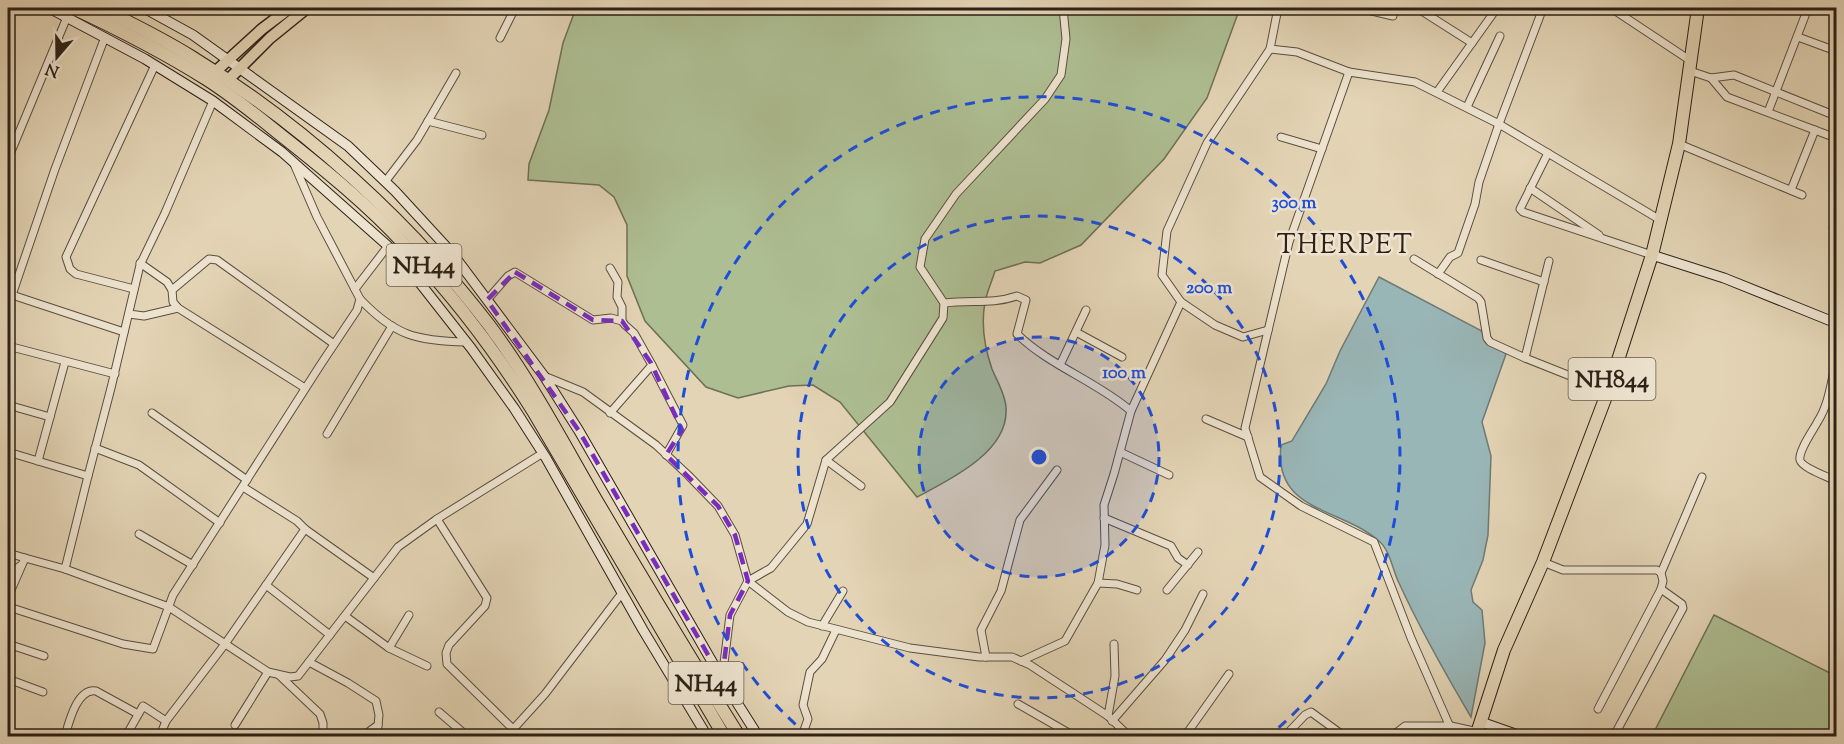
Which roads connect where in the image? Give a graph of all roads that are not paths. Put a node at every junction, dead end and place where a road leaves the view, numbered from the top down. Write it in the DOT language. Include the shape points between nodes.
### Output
graph roads {
  1 [pos="49,8"];
  2 [pos="100,8"];
  3 [pos="144,8"];
  4 [pos="290,8"];
  5 [pos="307,8"];
  6 [pos="515,8"];
  7 [pos="1063,8"];
  8 [pos="1278,8"];
  9 [pos="1361,8"];
  10 [pos="1417,8"];
  11 [pos="1497,8"];
  12 [pos="1544,8"];
  13 [pos="1611,8"];
  14 [pos="1698,8"];
  15 [pos="1808,8"];
  16 [pos="70,12"];
  17 [pos="1393,16"];
  18 [pos="1500,36"];
  19 [pos="105,37"];
  20 [pos="1798,37"];
  21 [pos="500,38"];
  22 [pos="1472,43"];
  23 [pos="1270,49"];
  24 [pos="1836,51"];
  25 [pos="228,59"];
  26 [pos="154,65"];
  27 [pos="1691,66"];
  28 [pos="240,68"];
  29 [pos="215,72"];
  30 [pos="1349,72"];
  31 [pos="456,73"];
  32 [pos="1711,78"];
  33 [pos="228,80"];
  34 [pos="1437,93"];
  35 [pos="1776,93"];
  36 [pos="213,102"];
  37 [pos="1467,107"];
  38 [pos="1768,112"];
  39 [pos="1836,116"];
  40 [pos="428,121"];
  41 [pos="1499,124"];
  42 [pos="1815,130"];
  43 [pos="482,135"];
  44 [pos="1281,137"];
  45 [pos="1836,138"];
  46 [pos="1679,144"];
  47 [pos="1322,149"];
  48 [pos="1548,153"];
  49 [pos="8,159"];
  50 [pos="293,162"];
  51 [pos="385,182"];
  52 [pos="1530,188"];
  53 [pos="1791,190"];
  54 [pos="1802,195"];
  55 [pos="1662,221"];
  56 [pos="1606,240"];
  57 [pos="388,246"];
  58 [pos="1652,255"];
  59 [pos="1414,260"];
  60 [pos="1481,260"];
  61 [pos="1549,261"];
  62 [pos="141,263"];
  63 [pos="610,268"];
  64 [pos="1438,274"];
  65 [pos="1544,282"];
  66 [pos="134,289"];
  67 [pos="355,289"];
  68 [pos="172,290"];
  69 [pos="360,299"];
  70 [pos="487,300"];
  71 [pos="1181,302"];
  72 [pos="944,303"];
  73 [pos="178,308"];
  74 [pos="1086,310"];
  75 [pos="129,314"];
  76 [pos="622,321"];
  77 [pos="1836,323"];
  78 [pos="392,326"];
  79 [pos="1268,330"];
  80 [pos="124,332"];
  81 [pos="1076,332"];
  82 [pos="466,342"];
  83 [pos="334,344"];
  84 [pos="8,346"];
  85 [pos="1122,357"];
  86 [pos="1525,358"];
  87 [pos="65,362"];
  88 [pos="1836,362"];
  89 [pos="652,365"];
  90 [pos="1060,365"];
  91 [pos="115,374"];
  92 [pos="544,376"];
  93 [pos="1834,383"];
  94 [pos="305,388"];
  95 [pos="1608,391"];
  96 [pos="8,405"];
  97 [pos="1131,411"];
  98 [pos="152,413"];
  99 [pos="610,413"];
  100 [pos="50,417"];
  101 [pos="1206,419"];
  102 [pos="327,434"];
  103 [pos="1248,437"];
  104 [pos="95,448"];
  105 [pos="8,452"];
  106 [pos="1120,452"];
  107 [pos="543,453"];
  108 [pos="666,455"];
  109 [pos="826,460"];
  110 [pos="38,461"];
  111 [pos="1057,470"];
  112 [pos="1169,475"];
  113 [pos="88,476"];
  114 [pos="1702,477"];
  115 [pos="1836,481"];
  116 [pos="245,484"];
  117 [pos="861,486"];
  118 [pos="1104,518"];
  119 [pos="437,519"];
  120 [pos="220,523"];
  121 [pos="305,529"];
  122 [pos="139,534"];
  123 [pos="1198,552"];
  124 [pos="8,553"];
  125 [pos="23,561"];
  126 [pos="1543,562"];
  127 [pos="1188,564"];
  128 [pos="193,565"];
  129 [pos="65,569"];
  130 [pos="1661,573"];
  131 [pos="8,576"];
  132 [pos="374,578"];
  133 [pos="748,581"];
  134 [pos="1098,583"];
  135 [pos="266,585"];
  136 [pos="1661,589"];
  137 [pos="1137,590"];
  138 [pos="1167,590"];
  139 [pos="843,591"];
  140 [pos="622,593"];
  141 [pos="1203,594"];
  142 [pos="169,607"];
  143 [pos="409,615"];
  144 [pos="345,616"];
  145 [pos="822,626"];
  146 [pos="836,630"];
  147 [pos="330,635"];
  148 [pos="8,644"];
  149 [pos="225,644"];
  150 [pos="1114,644"];
  151 [pos="389,648"];
  152 [pos="44,656"];
  153 [pos="986,657"];
  154 [pos="1021,661"];
  155 [pos="309,662"];
  156 [pos="428,666"];
  157 [pos="268,672"];
  158 [pos="278,675"];
  159 [pos="1229,675"];
  160 [pos="8,679"];
  161 [pos="722,679"];
  162 [pos="43,693"];
  163 [pos="1018,704"];
  164 [pos="1598,709"];
  165 [pos="440,712"];
  166 [pos="138,714"];
  167 [pos="1110,718"];
  168 [pos="166,721"];
  169 [pos="236,725"];
  170 [pos="378,725"];
  171 [pos="1451,726"];
  172 [pos="513,729"];
  173 [pos="1120,730"];
  174 [pos="1478,730"];
  175 [pos="65,736"];
  176 [pos="126,736"];
  177 [pos="160,736"];
  178 [pos="323,736"];
  179 [pos="363,736"];
  180 [pos="377,736"];
  181 [pos="467,736"];
  182 [pos="507,736"];
  183 [pos="707,736"];
  184 [pos="724,736"];
  185 [pos="739,736"];
  186 [pos="758,736"];
  187 [pos="802,736"];
  188 [pos="1074,736"];
  189 [pos="1114,736"];
  190 [pos="1129,736"];
  191 [pos="1185,736"];
  192 [pos="1285,736"];
  193 [pos="1344,736"];
  194 [pos="1392,736"];
  195 [pos="1454,736"];
  196 [pos="1521,736"];
  197 [pos="1614,736"];
  1 -- 16 [label="street"];
  2 -- 29 [label="highway, NH44"];
  3 -- 25 [label="street"];
  4 -- 25 [label="main road"];
  5 -- 28 [label="main road"];
  6 -- 21 [label="street"];
  7 -- 72 [label="street" via="1066,39 1061,75 1045,99 956,194 925,239 920,267"];
  8 -- 23 [label="street"];
  9 -- 17 [label="street"];
  10 -- 22 [label="street"];
  11 -- 22 [label="street"];
  12 -- 41 [label="street"];
  13 -- 27 [label="street"];
  14 -- 27 [label="highway, NH844"];
  15 -- 20 [label="street"];
  16 -- 19 [label="street"];
  16 -- 49 [label="street"];
  16 -- 184 [label="highway, NH44" via="110,25 205,78 302,152 404,243 502,362"];
  18 -- 37 [label="street"];
  19 -- 26 [label="street"];
  19 -- 80 [label="street" via="12,295"];
  20 -- 24 [label="street"];
  20 -- 35 [label="street"];
  22 -- 34 [label="street"];
  23 -- 30 [label="street" via="1297,52"];
  23 -- 71 [label="street" via="1207,143 1167,231 1162,275"];
  25 -- 28 [label="street"];
  25 -- 29 [label="main road"];
  26 -- 36 [label="street"];
  26 -- 66 [label="street" via="66,257 76,274"];
  27 -- 32 [label="street"];
  27 -- 46 [label="highway, NH844"];
  28 -- 33 [label="main road"];
  28 -- 51 [label="street" via="348,146"];
  29 -- 33 [label="highway, NH44"];
  30 -- 34 [label="street" via="1415,82"];
  30 -- 47 [label="street"];
  31 -- 40 [label="street"];
  32 -- 35 [label="street" via="1734,75"];
  32 -- 38 [label="street" via="1727,97"];
  33 -- 185 [label="highway, NH44" via="287,122 351,177 453,280 489,326 525,376"];
  34 -- 37 [label="street"];
  35 -- 38 [label="street"];
  35 -- 39 [label="street"];
  36 -- 50 [label="street"];
  36 -- 62 [label="street"];
  37 -- 41 [label="street"];
  38 -- 42 [label="street"];
  40 -- 43 [label="street"];
  40 -- 51 [label="street"];
  41 -- 48 [label="street"];
  41 -- 64 [label="street" via="1458,253 1450,257"];
  42 -- 45 [label="street"];
  42 -- 53 [label="street"];
  44 -- 47 [label="street"];
  46 -- 53 [label="street"];
  46 -- 55 [label="highway, NH844"];
  47 -- 79 [label="street" via="1288,243"];
  48 -- 52 [label="street"];
  48 -- 55 [label="street"];
  50 -- 57 [label="street"];
  50 -- 67 [label="street"];
  51 -- 70 [label="street" via="452,254"];
  52 -- 56 [label="street"];
  52 -- 56 [label="street" via="1521,205 1523,212"];
  53 -- 54 [label="street"];
  55 -- 58 [label="highway, NH844"];
  56 -- 58 [label="street"];
  57 -- 67 [label="street"];
  57 -- 82 [label="street"];
  58 -- 77 [label="street" via="1724,278"];
  58 -- 95 [label="highway, NH844"];
  59 -- 64 [label="street"];
  60 -- 65 [label="street"];
  61 -- 65 [label="street"];
  62 -- 66 [label="street"];
  62 -- 68 [label="street" via="168,282"];
  63 -- 76 [label="street" via="618,282"];
  64 -- 86 [label="street" via="1482,302 1490,342"];
  65 -- 86 [label="street"];
  66 -- 75 [label="street"];
  67 -- 69 [label="street"];
  68 -- 73 [label="street"];
  68 -- 83 [label="street" via="213,259"];
  69 -- 78 [label="street"];
  69 -- 83 [label="street"];
  70 -- 76 [label="street" via="515,273 593,320"];
  70 -- 92 [label="street"];
  71 -- 79 [label="street" via="1215,325 1243,337"];
  71 -- 97 [label="street"];
  72 -- 90 [label="street" via="1000,302 1017,296 1026,300 1017,334"];
  72 -- 109 [label="street" via="943,318 890,402"];
  73 -- 75 [label="street" via="144,316"];
  73 -- 94 [label="street"];
  74 -- 81 [label="street"];
  75 -- 80 [label="street"];
  76 -- 89 [label="street" via="634,333"];
  78 -- 82 [label="street" via="431,341"];
  78 -- 102 [label="street"];
  79 -- 103 [label="street" via="1245,428"];
  80 -- 91 [label="street"];
  81 -- 85 [label="street"];
  81 -- 90 [label="street"];
  82 -- 107 [label="street"];
  83 -- 94 [label="street"];
  84 -- 87 [label="street"];
  86 -- 95 [label="street"];
  87 -- 91 [label="street"];
  87 -- 100 [label="street"];
  88 -- 93 [label="street"];
  89 -- 99 [label="street"];
  89 -- 108 [label="street" via="683,425"];
  90 -- 97 [label="street"];
  91 -- 104 [label="street"];
  92 -- 99 [label="street" via="583,392"];
  92 -- 161 [label="street"];
  93 -- 115 [label="street" via="1800,457 1806,467"];
  94 -- 116 [label="street"];
  95 -- 126 [label="highway, NH844"];
  96 -- 100 [label="street"];
  97 -- 106 [label="street"];
  98 -- 116 [label="street"];
  99 -- 108 [label="street"];
  100 -- 110 [label="street"];
  101 -- 103 [label="street"];
  103 -- 171 [label="street" via="1260,477 1301,506 1374,542"];
  104 -- 113 [label="street"];
  104 -- 120 [label="street" via="139,465"];
  105 -- 110 [label="street"];
  106 -- 112 [label="street"];
  106 -- 118 [label="street"];
  107 -- 119 [label="street"];
  107 -- 140 [label="street"];
  108 -- 133 [label="street" via="717,506 735,535"];
  109 -- 117 [label="street"];
  109 -- 133 [label="street" via="807,524 771,568"];
  110 -- 113 [label="street"];
  111 -- 153 [label="street" via="1020,520 1001,591 981,630"];
  113 -- 129 [label="street"];
  114 -- 130 [label="street"];
  116 -- 120 [label="street"];
  116 -- 121 [label="street"];
  118 -- 127 [label="street" via="1172,546 1178,558"];
  118 -- 134 [label="street" via="1105,545"];
  119 -- 132 [label="street" via="398,547"];
  119 -- 172 [label="street" via="487,598 485,606 449,645 447,664"];
  120 -- 128 [label="street"];
  121 -- 132 [label="street"];
  121 -- 135 [label="street"];
  122 -- 128 [label="street"];
  123 -- 127 [label="street"];
  124 -- 125 [label="street"];
  125 -- 129 [label="street"];
  125 -- 131 [label="street"];
  125 -- 142 [label="street" via="8,597 12,608 123,644 153,649"];
  126 -- 130 [label="street" via="1563,570"];
  126 -- 174 [label="highway, NH844" via="1504,650"];
  127 -- 138 [label="street"];
  128 -- 142 [label="street"];
  129 -- 142 [label="street"];
  130 -- 136 [label="street"];
  132 -- 144 [label="street"];
  133 -- 145 [label="street" via="788,612"];
  133 -- 161 [label="street" via="730,615"];
  134 -- 137 [label="street"];
  134 -- 154 [label="street" via="1065,641"];
  135 -- 147 [label="street"];
  135 -- 149 [label="street"];
  136 -- 164 [label="street"];
  136 -- 197 [label="street" via="1680,601 1683,608"];
  139 -- 145 [label="street"];
  140 -- 172 [label="street"];
  140 -- 183 [label="street"];
  141 -- 167 [label="street" via="1166,660"];
  142 -- 149 [label="street"];
  143 -- 151 [label="street"];
  144 -- 147 [label="street"];
  144 -- 151 [label="street"];
  145 -- 146 [label="street"];
  146 -- 153 [label="street" via="910,648"];
  146 -- 187 [label="street" via="822,659 810,672 803,705 808,719"];
  147 -- 155 [label="street"];
  148 -- 152 [label="street"];
  149 -- 157 [label="street"];
  149 -- 168 [label="street"];
  150 -- 167 [label="street"];
  151 -- 156 [label="street"];
  153 -- 154 [label="street"];
  154 -- 167 [label="street"];
  155 -- 158 [label="street" via="298,676"];
  155 -- 170 [label="street" via="376,702"];
  157 -- 158 [label="street"];
  157 -- 169 [label="street"];
  158 -- 178 [label="street" via="320,714"];
  159 -- 191 [label="street"];
  160 -- 162 [label="street"];
  161 -- 186 [label="street"];
  163 -- 188 [label="street"];
  165 -- 181 [label="street"];
  166 -- 168 [label="street" via="143,706"];
  166 -- 175 [label="street" via="90,690 80,698"];
  166 -- 176 [label="street"];
  167 -- 173 [label="street"];
  168 -- 177 [label="street"];
  170 -- 179 [label="street"];
  170 -- 180 [label="street"];
  171 -- 174 [label="street"];
  171 -- 194 [label="street" via="1405,726"];
  171 -- 195 [label="street"];
  172 -- 182 [label="street"];
  173 -- 189 [label="street"];
  173 -- 190 [label="street"];
  174 -- 196 [label="street"];
  192 -- 193 [label="street" via="1311,712"];
}
